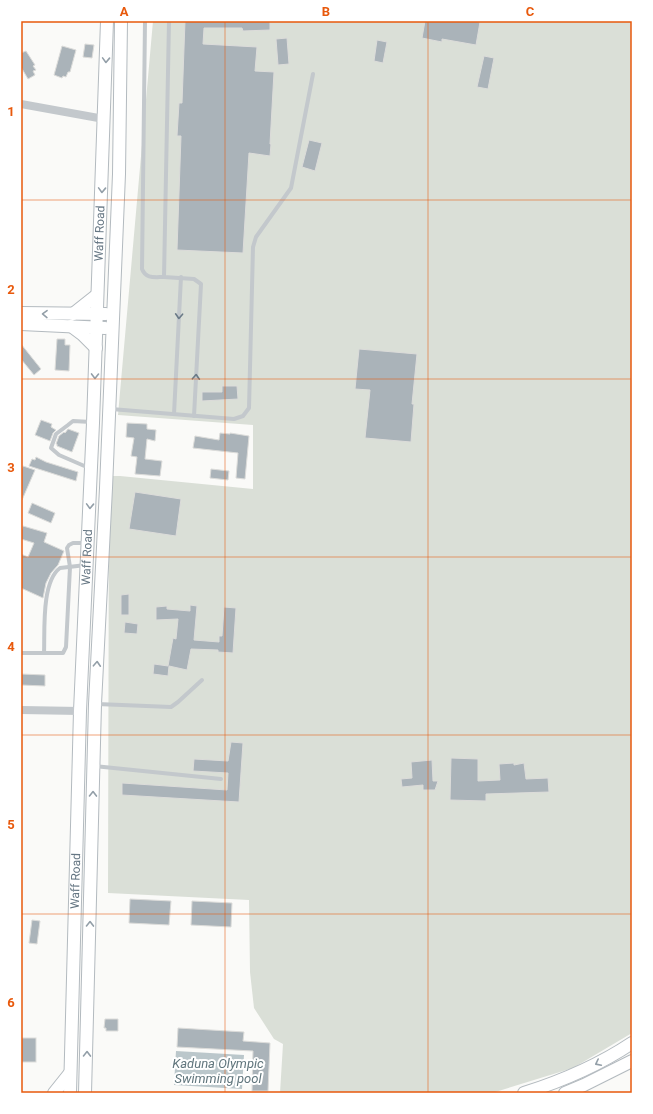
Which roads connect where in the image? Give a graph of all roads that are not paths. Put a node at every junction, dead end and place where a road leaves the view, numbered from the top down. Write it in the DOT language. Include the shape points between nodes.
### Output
graph roads {
  1 [pos="107,21"];
  2 [pos="121,21"];
  3 [pos="145,21"];
  4 [pos="169,21"];
  5 [pos="313,74"];
  6 [pos="21,104"];
  7 [pos="104,119"];
  8 [pos="164,277"];
  9 [pos="181,277"];
  10 [pos="97,295"];
  11 [pos="21,313"];
  12 [pos="73,314"];
  13 [pos="97,314"];
  14 [pos="113,314"];
  15 [pos="21,324"];
  16 [pos="71,326"];
  17 [pos="97,327"];
  18 [pos="112,328"];
  19 [pos="96,348"];
  20 [pos="109,408"];
  21 [pos="174,414"];
  22 [pos="194,416"];
  23 [pos="93,422"];
  24 [pos="92,469"];
  25 [pos="88,543"];
  26 [pos="87,565"];
  27 [pos="70,567"];
  28 [pos="22,653"];
  29 [pos="44,653"];
  30 [pos="202,680"];
  31 [pos="95,704"];
  32 [pos="21,710"];
  33 [pos="80,711"];
  34 [pos="94,766"];
  35 [pos="221,779"];
  36 [pos="632,1043"];
  37 [pos="632,1061"];
  38 [pos="70,1073"];
  39 [pos="86,1075"];
  40 [pos="54,1093"];
  41 [pos="70,1093"];
  42 [pos="85,1093"];
  43 [pos="96,1093"];
  44 [pos="524,1093"];
  45 [pos="565,1093"];
  1 -- 7 [label="street, Waff Road, one-way"];
  2 -- 14 [label="street, Waff Road" via="119,174"];
  3 -- 8 [label="lane" via="142,269 147,276"];
  4 -- 8 [label="lane"];
  5 -- 22 [label="lane" via="291,188 256,237 253,247 249,408 243,416 234,419"];
  6 -- 7 [label="street"];
  7 -- 10 [label="street, Waff Road, one-way"];
  8 -- 9 [label="lane"];
  9 -- 21 [label="lane, one-way"];
  22 -- 9 [label="lane, one-way" via="201,284 194,279"];
  10 -- 12 [label="street"];
  10 -- 13 [label="street, Waff Road"];
  12 -- 11 [label="street, one-way"];
  12 -- 13 [label="street"];
  13 -- 14 [label="street"];
  13 -- 17 [label="street, Waff Road"];
  14 -- 18 [label="street, Waff Road"];
  15 -- 16 [label="street"];
  16 -- 17 [label="street"];
  16 -- 19 [label="street"];
  17 -- 18 [label="street"];
  17 -- 19 [label="street, Waff Road"];
  18 -- 20 [label="street, Waff Road"];
  19 -- 23 [label="street, Waff Road, one-way"];
  20 -- 21 [label="lane"];
  31 -- 20 [label="street, Waff Road, one-way"];
  21 -- 22 [label="lane"];
  23 -- 24 [label="street, Waff Road"];
  23 -- 24 [label="lane" via="73,421 56,434 51,448 58,455"];
  24 -- 25 [label="street, Waff Road, one-way"];
  25 -- 26 [label="street, Waff Road"];
  25 -- 27 [label="lane" via="69,545 67,548"];
  26 -- 27 [label="lane"];
  26 -- 33 [label="street, Waff Road"];
  27 -- 29 [label="lane" via="58,569 51,581 44,604"];
  27 -- 29 [label="lane" via="66,647 63,653"];
  28 -- 29 [label="lane"];
  30 -- 31 [label="lane" via="171,707"];
  31 -- 34 [label="street, Waff Road"];
  32 -- 33 [label="street"];
  33 -- 38 [label="street, Waff Road"];
  34 -- 35 [label="lane"];
  39 -- 34 [label="street, Waff Road, one-way"];
  36 -- 44 [label="street, one-way" via="576,1074"];
  37 -- 45 [label="street"];
  38 -- 40 [label="street"];
  38 -- 41 [label="street, Waff Road"];
  39 -- 42 [label="street, Waff Road"];
  39 -- 43 [label="street"];
}
